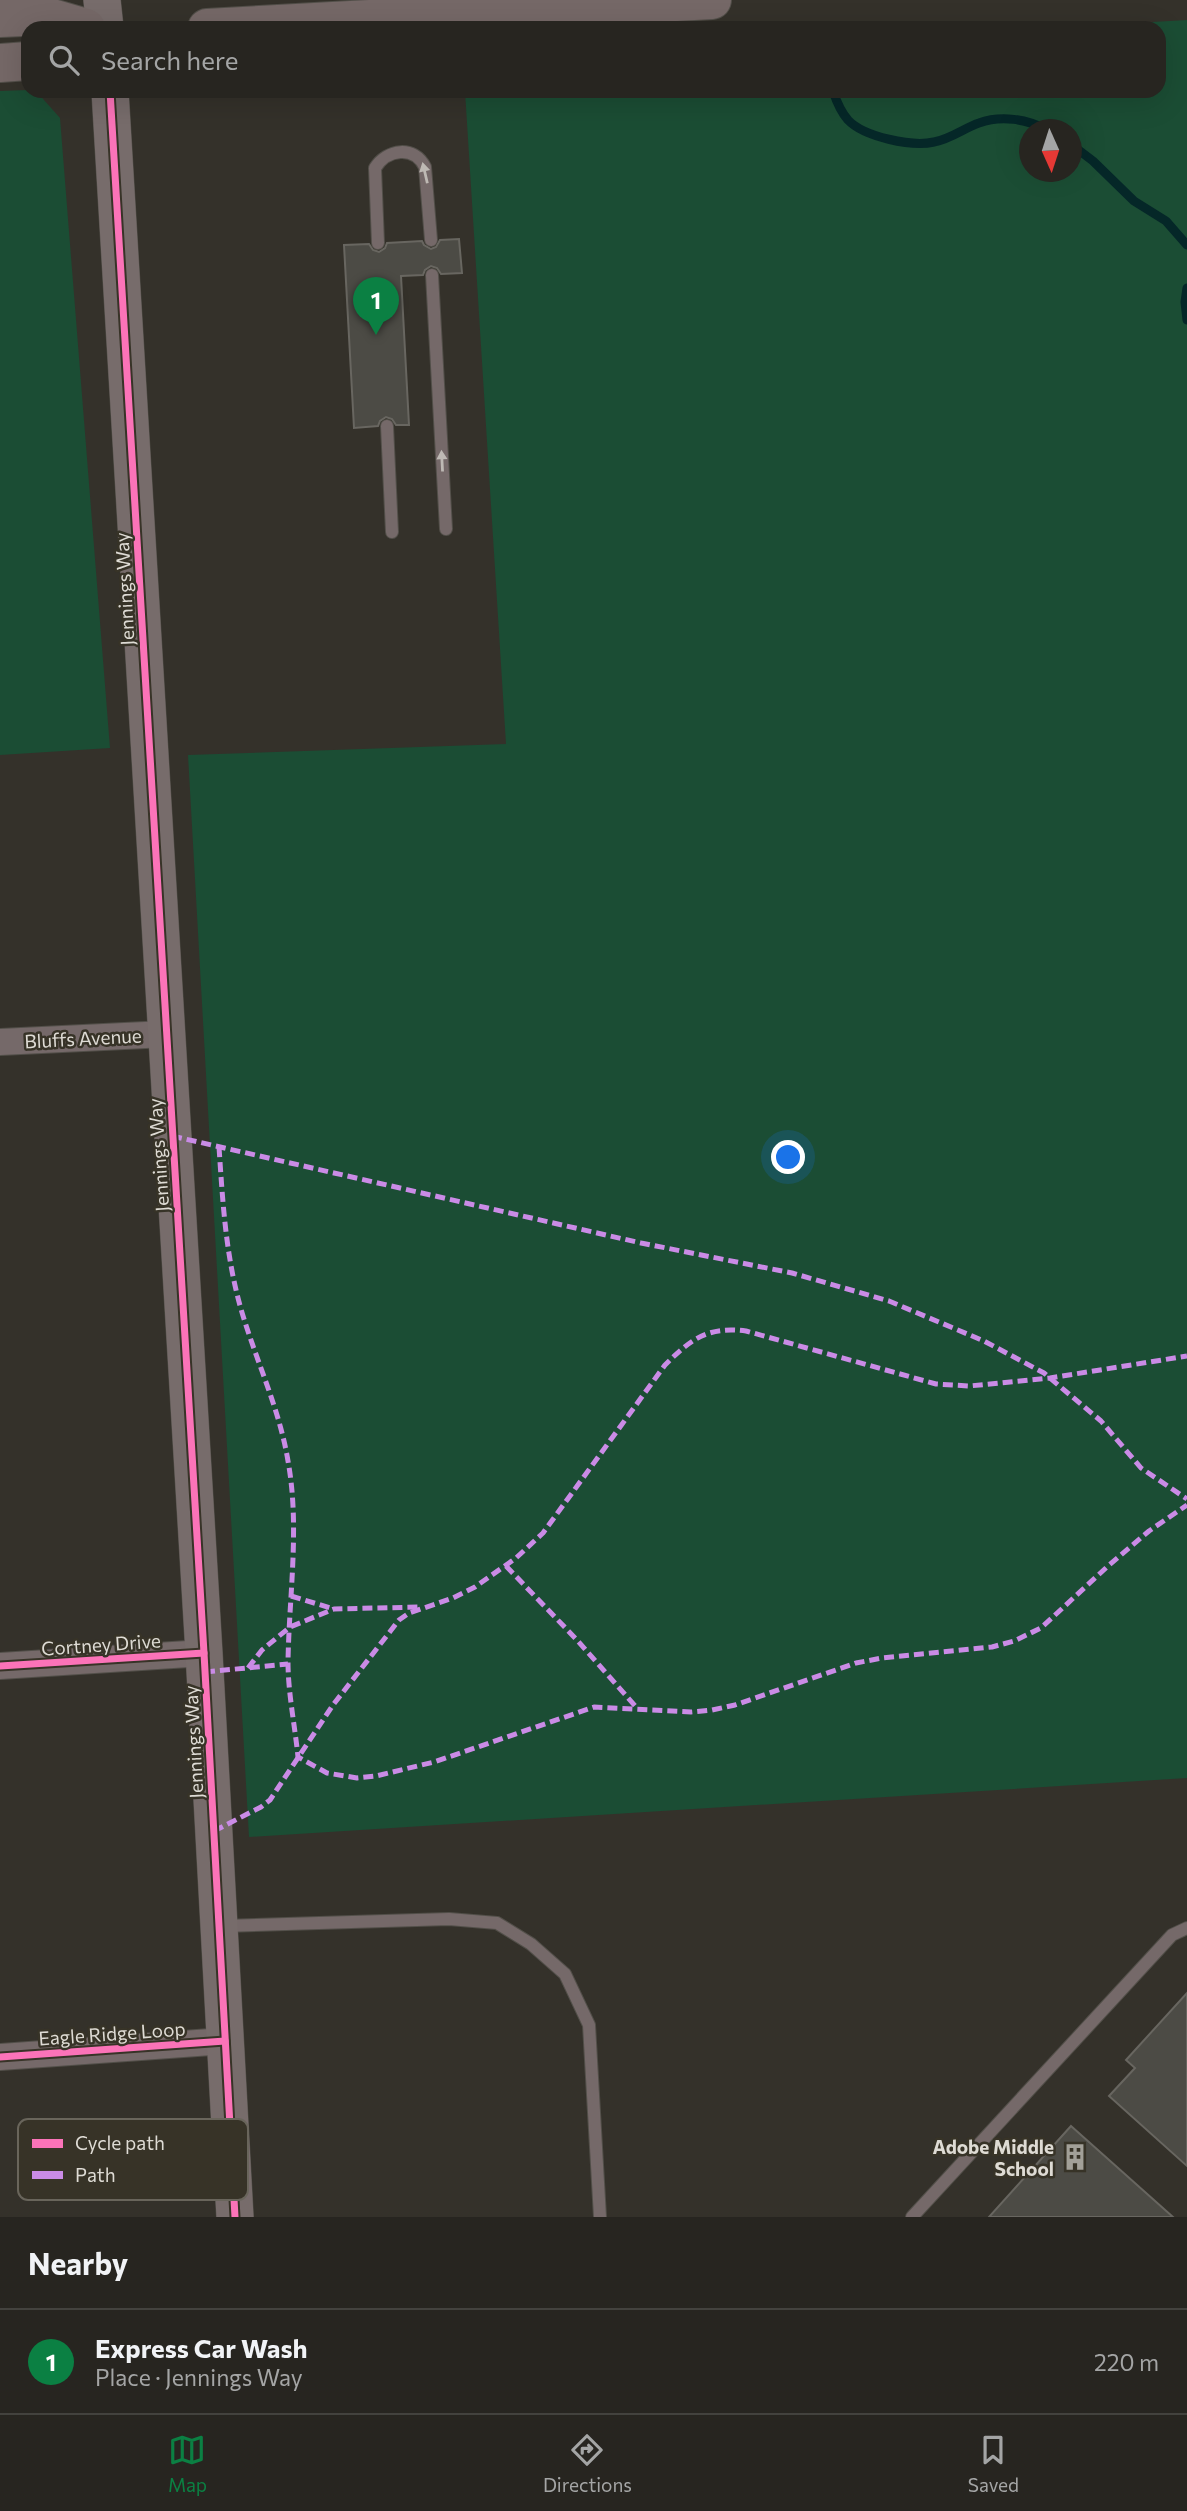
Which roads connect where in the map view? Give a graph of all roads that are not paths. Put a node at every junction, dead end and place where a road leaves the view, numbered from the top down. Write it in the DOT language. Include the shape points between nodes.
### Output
graph roads {
  1 [pos="102,0"];
  2 [pos="712,0"];
  3 [pos="0,18"];
  4 [pos="62,21"];
  5 [pos="104,21"];
  6 [pos="333,21"];
  7 [pos="21,62"];
  8 [pos="0,63"];
  9 [pos="110,98"];
  10 [pos="431,240"];
  11 [pos="378,243"];
  12 [pos="432,275"];
  13 [pos="387,426"];
  14 [pos="446,529"];
  15 [pos="392,532"];
  16 [pos="166,1034"];
  17 [pos="0,1042"];
  18 [pos="204,1653"];
  19 [pos="0,1666"];
  20 [pos="219,1926"];
  21 [pos="1187,1928"];
  22 [pos="225,2041"];
  23 [pos="0,2057"];
  24 [pos="229,2119"];
  25 [pos="600,2217"];
  26 [pos="912,2217"];
  1 -- 5 [label="street"];
  2 -- 6 [label="main road"];
  3 -- 4 [label="main road" via="45,16"];
  7 -- 8 [label="main road"];
  9 -- 16 [label="street, Jennings Way"];
  10 -- 11 [label="lane, one-way" via="425,166 410,152 393,152 376,168"];
  14 -- 12 [label="lane, one-way"];
  13 -- 15 [label="lane"];
  16 -- 17 [label="street, Bluffs Avenue"];
  16 -- 18 [label="street, Jennings Way"];
  18 -- 19 [label="street, Cortney Drive"];
  18 -- 20 [label="street, Jennings Way"];
  20 -- 22 [label="street, Jennings Way"];
  20 -- 25 [label="lane" via="449,1919 497,1923 531,1944 565,1974 589,2025"];
  21 -- 26 [label="lane" via="1172,1935"];
  22 -- 23 [label="street, Eagle Ridge Loop"];
  22 -- 24 [label="street, Jennings Way"];
}
